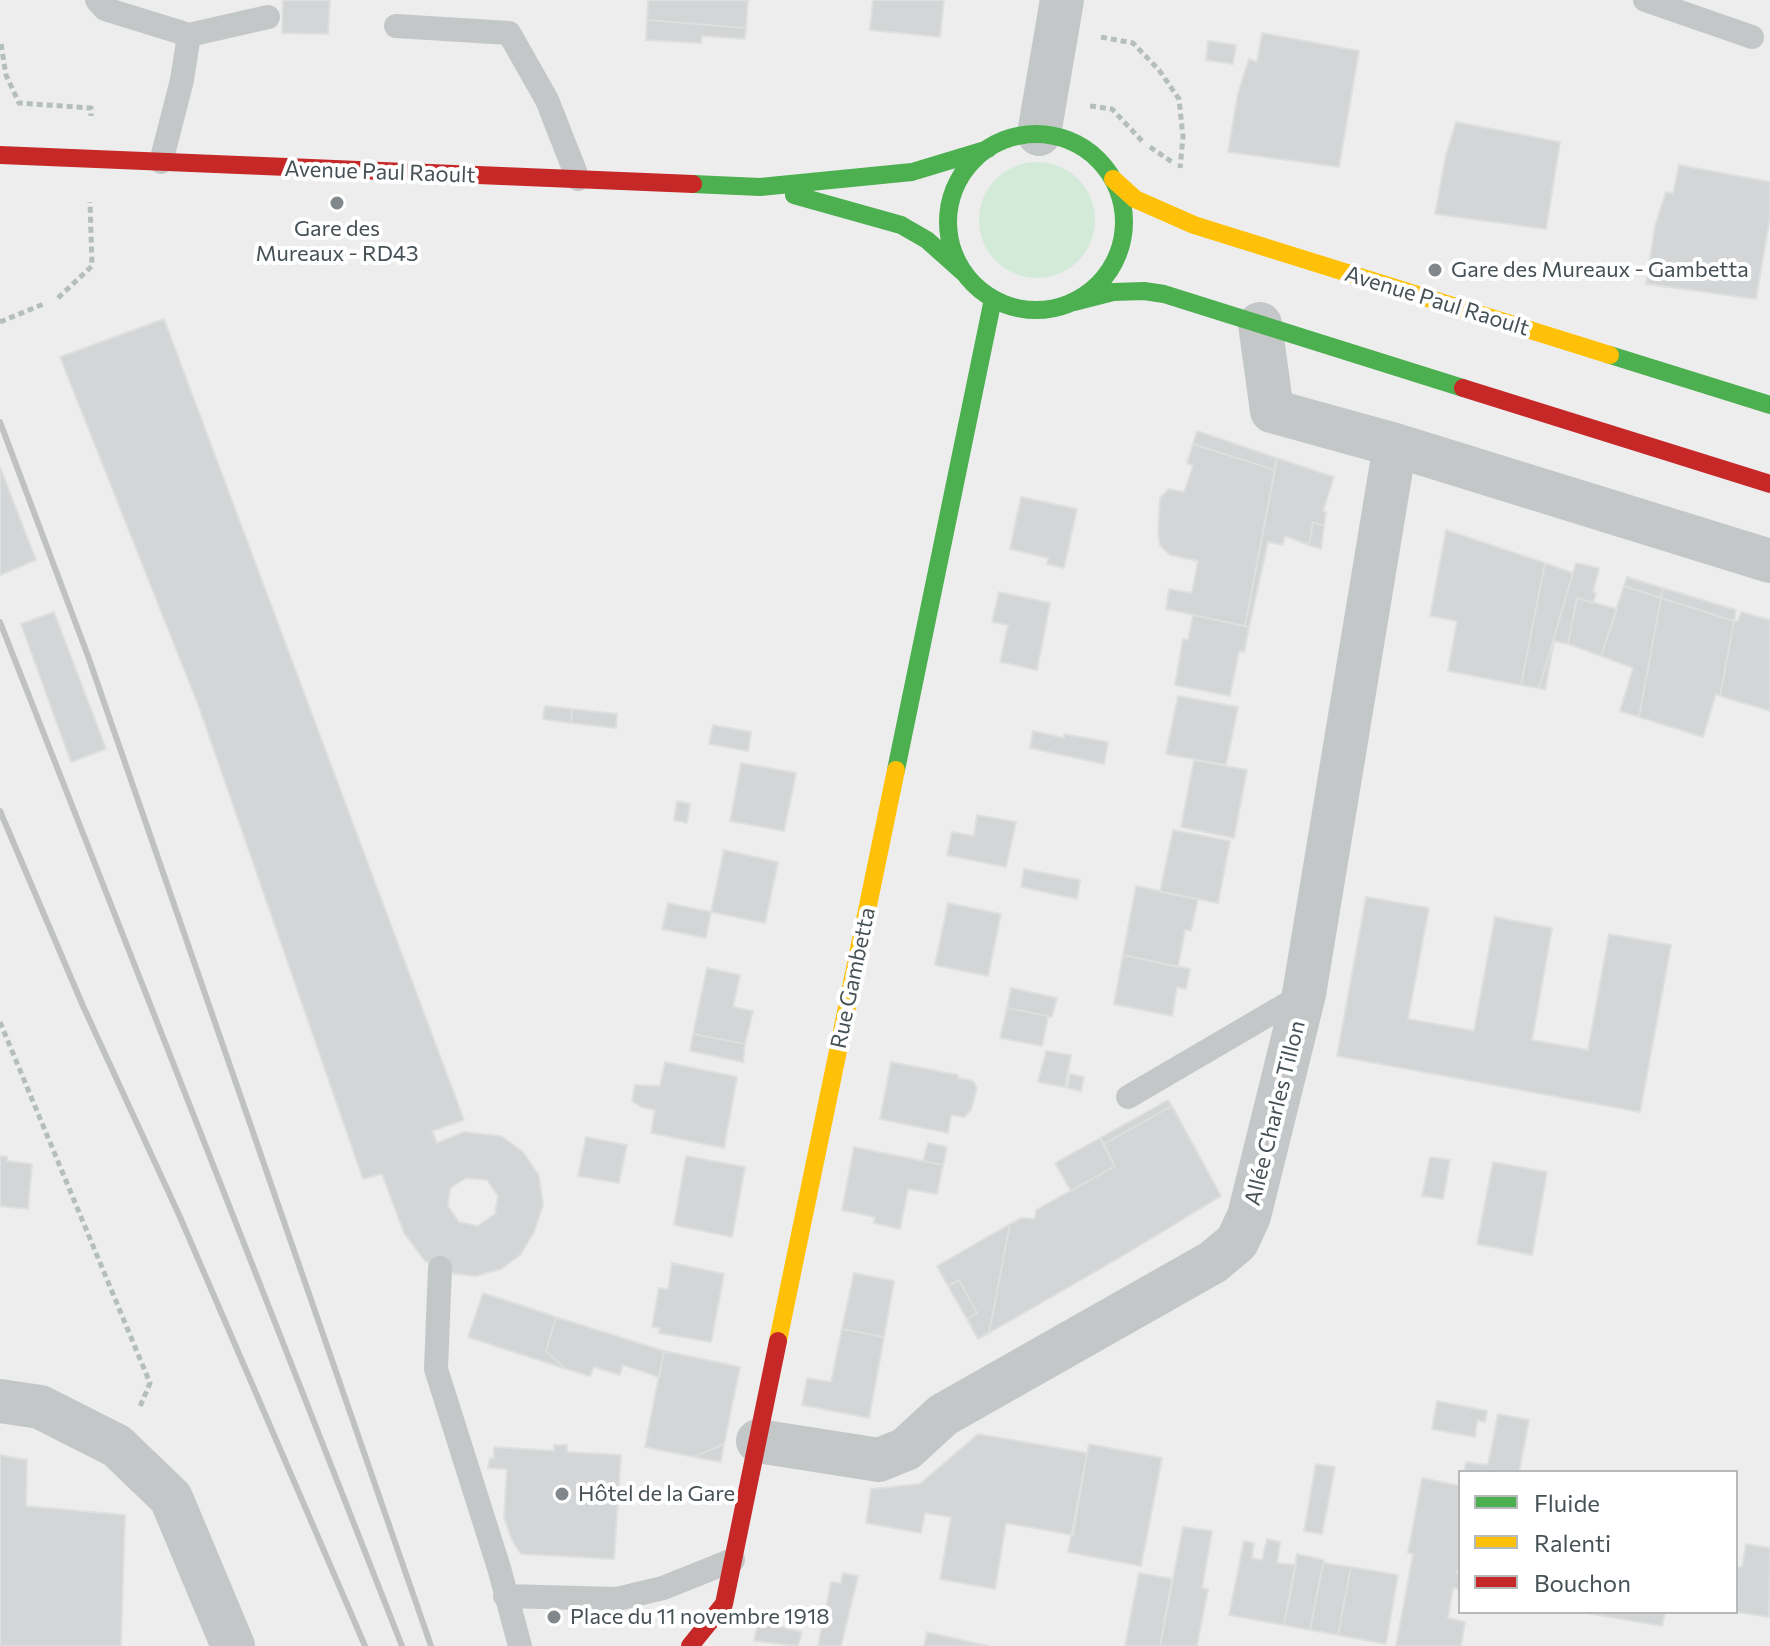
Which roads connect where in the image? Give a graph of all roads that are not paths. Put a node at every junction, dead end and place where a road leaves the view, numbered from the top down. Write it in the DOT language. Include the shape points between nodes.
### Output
graph roads {
  1 [pos="97,0"];
  2 [pos="250,0"];
  3 [pos="1062,0"];
  4 [pos="1645,0"];
  5 [pos="268,17"];
  6 [pos="232,25"];
  7 [pos="396,26"];
  8 [pos="189,35"];
  9 [pos="1752,37"];
  10 [pos="1039,134"];
  11 [pos="988,149"];
  12 [pos="0,155"];
  13 [pos="161,162"];
  14 [pos="578,179"];
  15 [pos="1113,179"];
  16 [pos="760,187"];
  17 [pos="966,276"];
  18 [pos="993,299"];
  19 [pos="1074,302"];
  20 [pos="1260,324"];
  21 [pos="1770,405"];
  22 [pos="1395,445"];
  23 [pos="1770,484"];
  24 [pos="1770,561"];
  25 [pos="1304,994"];
  26 [pos="1128,1097"];
  27 [pos="440,1268"];
  28 [pos="0,1401"];
  29 [pos="758,1441"];
  30 [pos="733,1560"];
  31 [pos="505,1596"];
  32 [pos="233,1646"];
  33 [pos="520,1646"];
  34 [pos="690,1646"];
  1 -- 8 [label="lane" via="105,9"];
  2 -- 6 [label="lane"];
  3 -- 10 [label="street"];
  4 -- 9 [label="lane"];
  5 -- 6 [label="lane"];
  6 -- 8 [label="lane"];
  7 -- 14 [label="lane" via="509,33 547,100"];
  8 -- 13 [label="lane"];
  10 -- 11 [label="main road" via="1009,138"];
  10 -- 15 [label="main road" via="1079,145"];
  11 -- 16 [label="main road, Avenue Paul Raoult" via="912,172"];
  11 -- 17 [label="main road" via="963,174 949,207 951,243"];
  12 -- 13 [label="main road, Avenue Paul Raoult"];
  13 -- 14 [label="main road, Avenue Paul Raoult"];
  14 -- 16 [label="main road, Avenue Paul Raoult"];
  15 -- 19 [label="main road" via="1124,214 1120,249 1102,281"];
  15 -- 21 [label="main road, Avenue Paul Raoult" via="1135,199 1194,225"];
  16 -- 17 [label="main road, Avenue Paul Raoult" via="901,225 927,240"];
  17 -- 18 [label="main road"];
  18 -- 19 [label="main road" via="1039,310"];
  18 -- 29 [label="main road, Rue Gambetta"];
  19 -- 20 [label="main road" via="1113,292 1155,292"];
  20 -- 22 [label="street" via="1272,411"];
  20 -- 23 [label="main road"];
  22 -- 24 [label="street"];
  22 -- 25 [label="street, Allée Charles Tillon"];
  25 -- 26 [label="lane"];
  25 -- 29 [label="street, Allée Charles Tillon" via="1249,1216 1237,1242 1213,1262 943,1415 906,1449 879,1460"];
  27 -- 31 [label="lane" via="436,1369"];
  28 -- 32 [label="street" via="40,1407 117,1446 171,1498"];
  29 -- 30 [label="main road, Rue Gambetta"];
  30 -- 31 [label="lane" via="663,1588 617,1599"];
  30 -- 34 [label="main road, Rue Gambetta" via="724,1604"];
  31 -- 33 [label="lane"];
}
